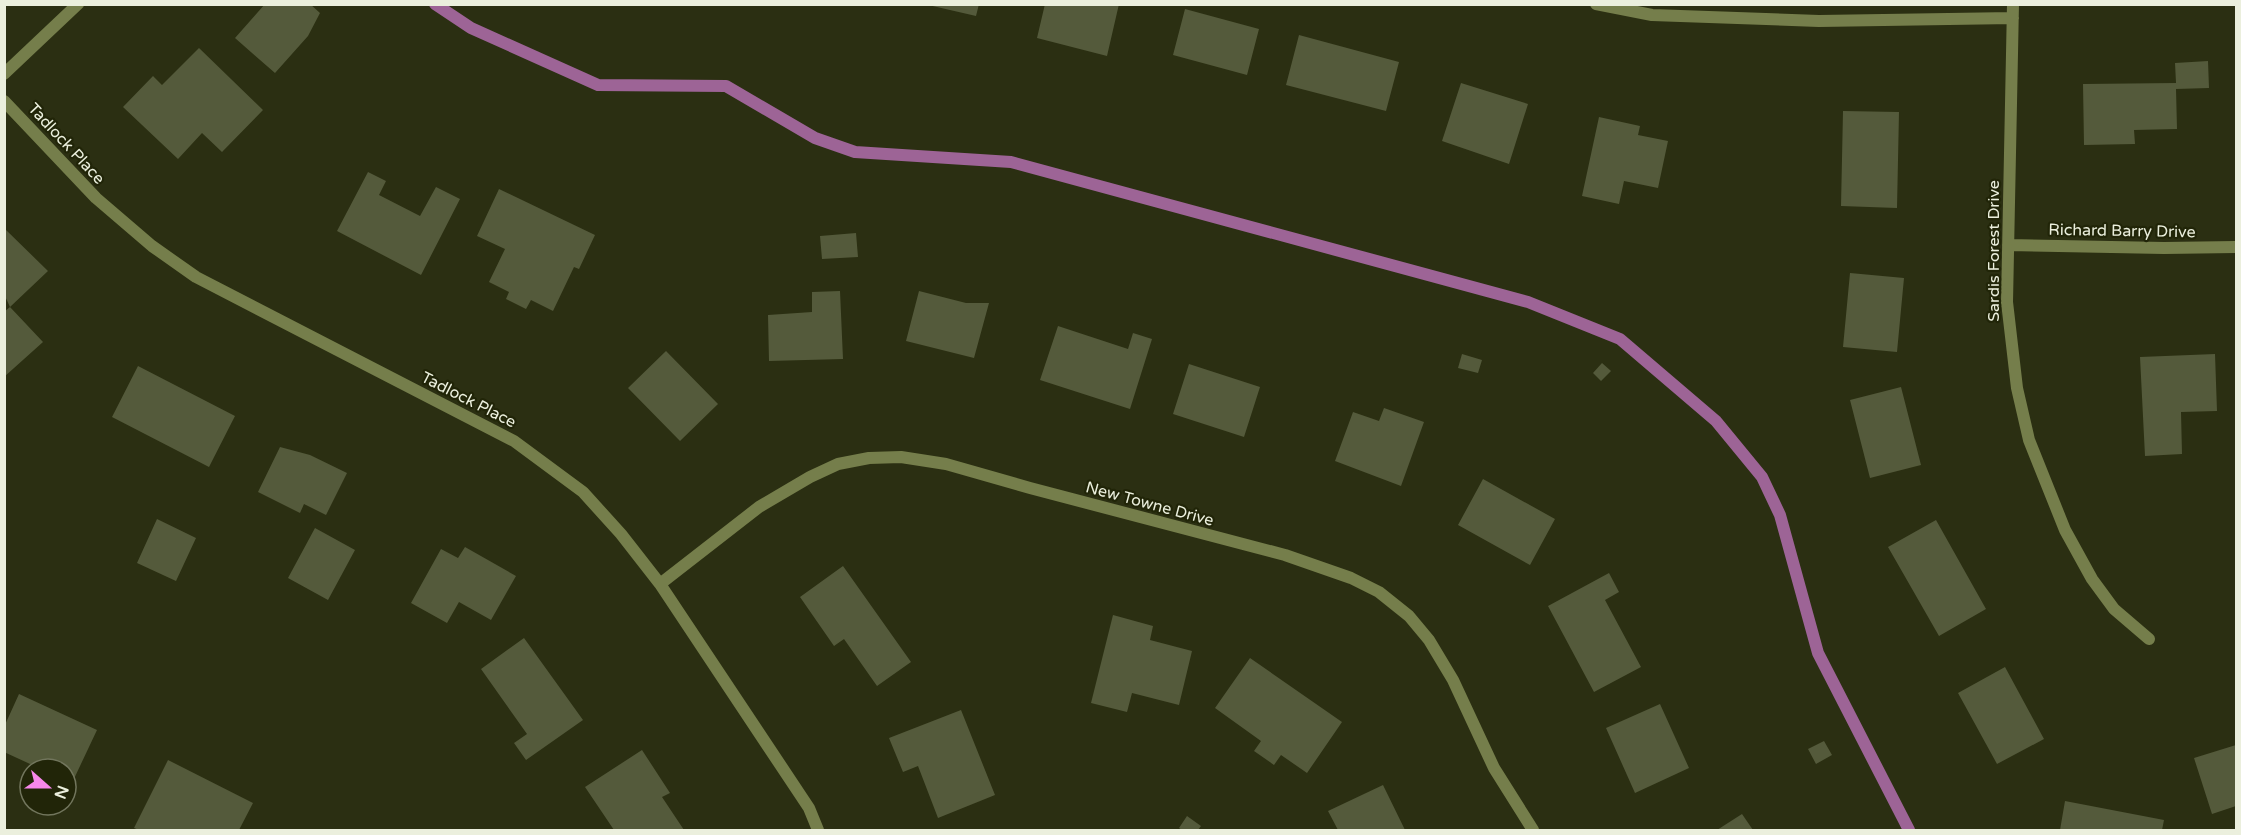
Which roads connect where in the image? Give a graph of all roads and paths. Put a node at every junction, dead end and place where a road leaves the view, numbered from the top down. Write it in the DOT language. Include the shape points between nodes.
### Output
graph roads {
  1 [pos="78,4"];
  2 [pos="1596,4"];
  3 [pos="2013,4"];
  4 [pos="2013,18"];
  5 [pos="4,74"];
  6 [pos="4,101"];
  7 [pos="2008,245"];
  8 [pos="2236,248"];
  9 [pos="660,584"];
  10 [pos="2149,639"];
  11 [pos="818,831"];
  12 [pos="1533,831"];
  1 -- 5 [label="street"];
  2 -- 4 [label="street" via="1652,15 1807,21"];
  3 -- 4 [label="street, Sardis Forest Drive"];
  4 -- 7 [label="street, Sardis Forest Drive"];
  6 -- 9 [label="street, Tadlock Place" via="96,198 196,277 514,441 551,467 584,492"];
  7 -- 8 [label="street, Richard Barry Drive"];
  7 -- 10 [label="street, Sardis Forest Drive" via="2007,302 2017,388 2029,440 2065,530 2092,579 2114,609"];
  9 -- 11 [label="street, Tadlock Place" via="809,808"];
  9 -- 12 [label="street, New Towne Drive" via="759,507 838,464 869,458 901,457 946,464 1285,555 1351,578 1379,592 1409,616 1453,680 1494,768"];
}
